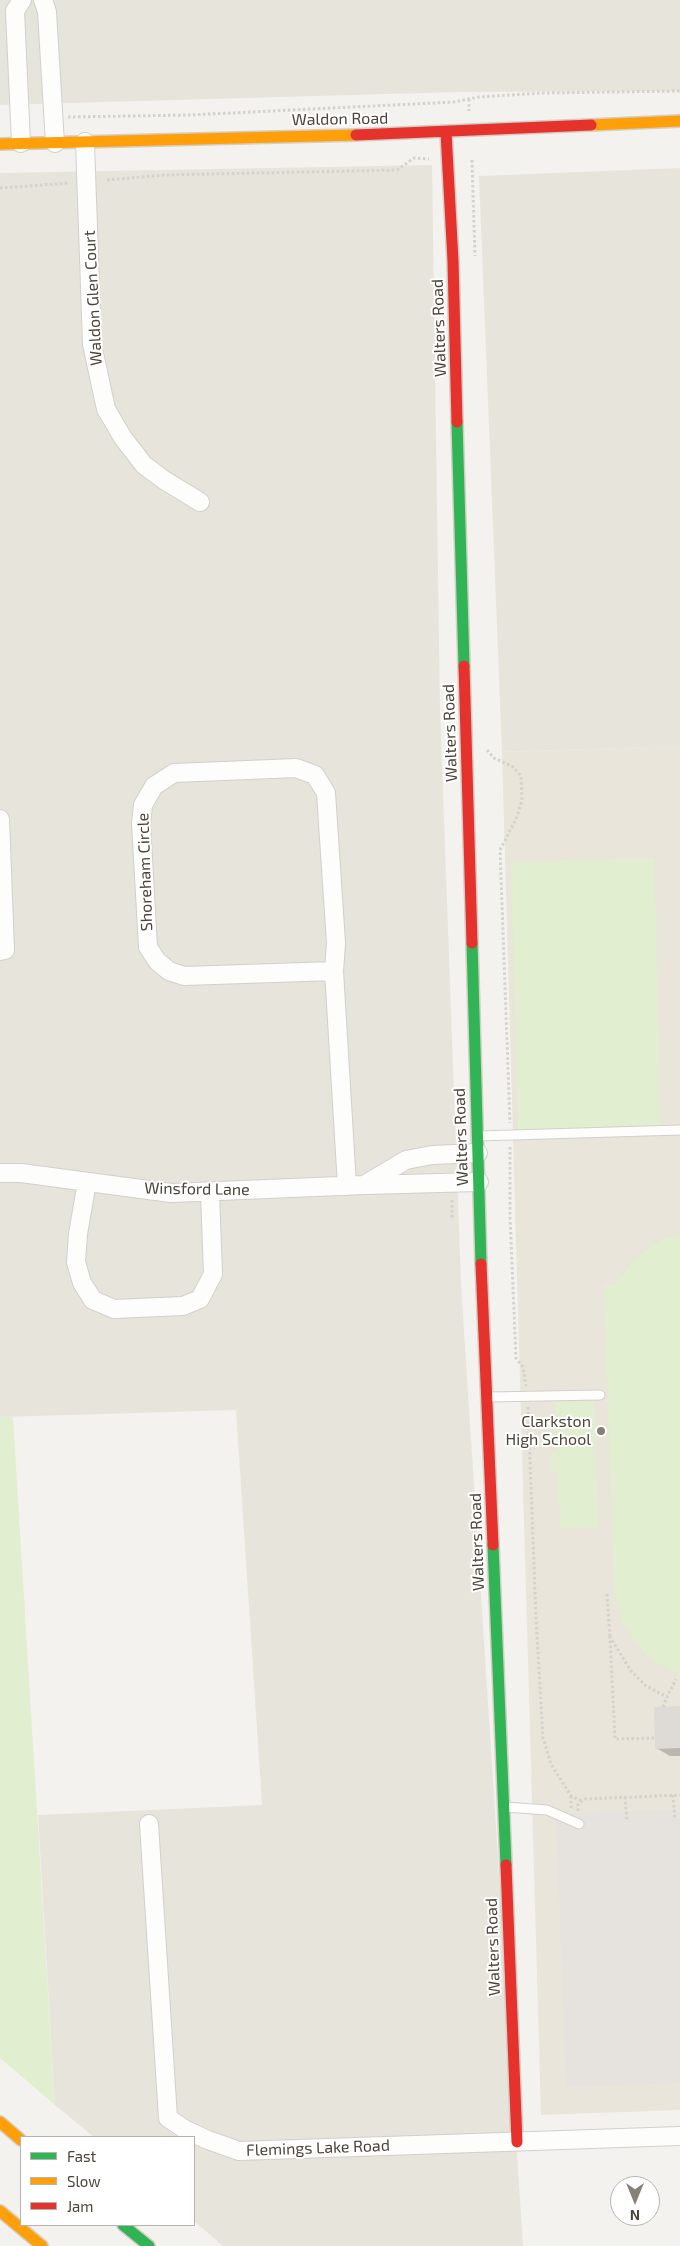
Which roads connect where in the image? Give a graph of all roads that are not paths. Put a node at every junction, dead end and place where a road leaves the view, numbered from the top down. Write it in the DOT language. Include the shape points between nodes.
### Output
graph roads {
  1 [pos="22,0"];
  2 [pos="43,0"];
  3 [pos="680,121"];
  4 [pos="446,132"];
  5 [pos="85,142"];
  6 [pos="55,143"];
  7 [pos="0,144"];
  8 [pos="21,144"];
  9 [pos="200,502"];
  10 [pos="0,818"];
  11 [pos="0,950"];
  12 [pos="334,971"];
  13 [pos="680,1130"];
  14 [pos="478,1136"];
  15 [pos="478,1153"];
  16 [pos="0,1173"];
  17 [pos="87,1182"];
  18 [pos="479,1182"];
  19 [pos="356,1186"];
  20 [pos="210,1192"];
  21 [pos="600,1395"];
  22 [pos="487,1397"];
  23 [pos="504,1807"];
  24 [pos="149,1824"];
  25 [pos="579,1824"];
  26 [pos="0,2122"];
  27 [pos="680,2136"];
  28 [pos="20,2139"];
  29 [pos="517,2142"];
  30 [pos="0,2211"];
  31 [pos="124,2226"];
  32 [pos="42,2246"];
  33 [pos="149,2246"];
  1 -- 8 [label="street" via="15,10"];
  2 -- 6 [label="street" via="47,12"];
  3 -- 4 [label="main road, Waldon Road"];
  4 -- 5 [label="main road, Waldon Road"];
  4 -- 14 [label="main road, Walters Road" via="454,261"];
  5 -- 6 [label="main road, Waldon Road"];
  5 -- 9 [label="street, Waldon Glen Court" via="92,344 106,409 144,465"];
  6 -- 8 [label="main road, Waldon Road"];
  7 -- 8 [label="main road, Waldon Road"];
  10 -- 11 [label="street" via="5,950"];
  12 -- 12 [label="street, Shoreham Circle" via="336,943 326,793 315,775 296,768 174,774 154,786 143,805 141,823 148,947 158,961 169,971 184,976"];
  12 -- 19 [label="street, Shoreham Circle"];
  13 -- 14 [label="lane"];
  14 -- 15 [label="main road, Walters Road"];
  15 -- 18 [label="main road, Walters Road"];
  15 -- 19 [label="street, Winsford Lane" via="432,1154 406,1160"];
  16 -- 17 [label="street, Winsford Lane"];
  17 -- 20 [label="street, Winsford Lane" via="171,1192"];
  17 -- 20 [label="street" via="76,1262 82,1283 93,1300 114,1309 183,1306 200,1299 213,1274"];
  18 -- 19 [label="street, Winsford Lane"];
  18 -- 22 [label="main road, Walters Road"];
  19 -- 20 [label="street, Winsford Lane"];
  21 -- 22 [label="lane"];
  22 -- 23 [label="main road, Walters Road"];
  23 -- 25 [label="lane" via="547,1810"];
  23 -- 29 [label="main road, Walters Road"];
  24 -- 29 [label="street, Flemings Lake Road" via="168,2118 208,2140 239,2151"];
  26 -- 28 [label="main road"];
  27 -- 29 [label="street, Flemings Lake Road"];
  30 -- 32 [label="main road"];
  31 -- 33 [label="main road"];
}
